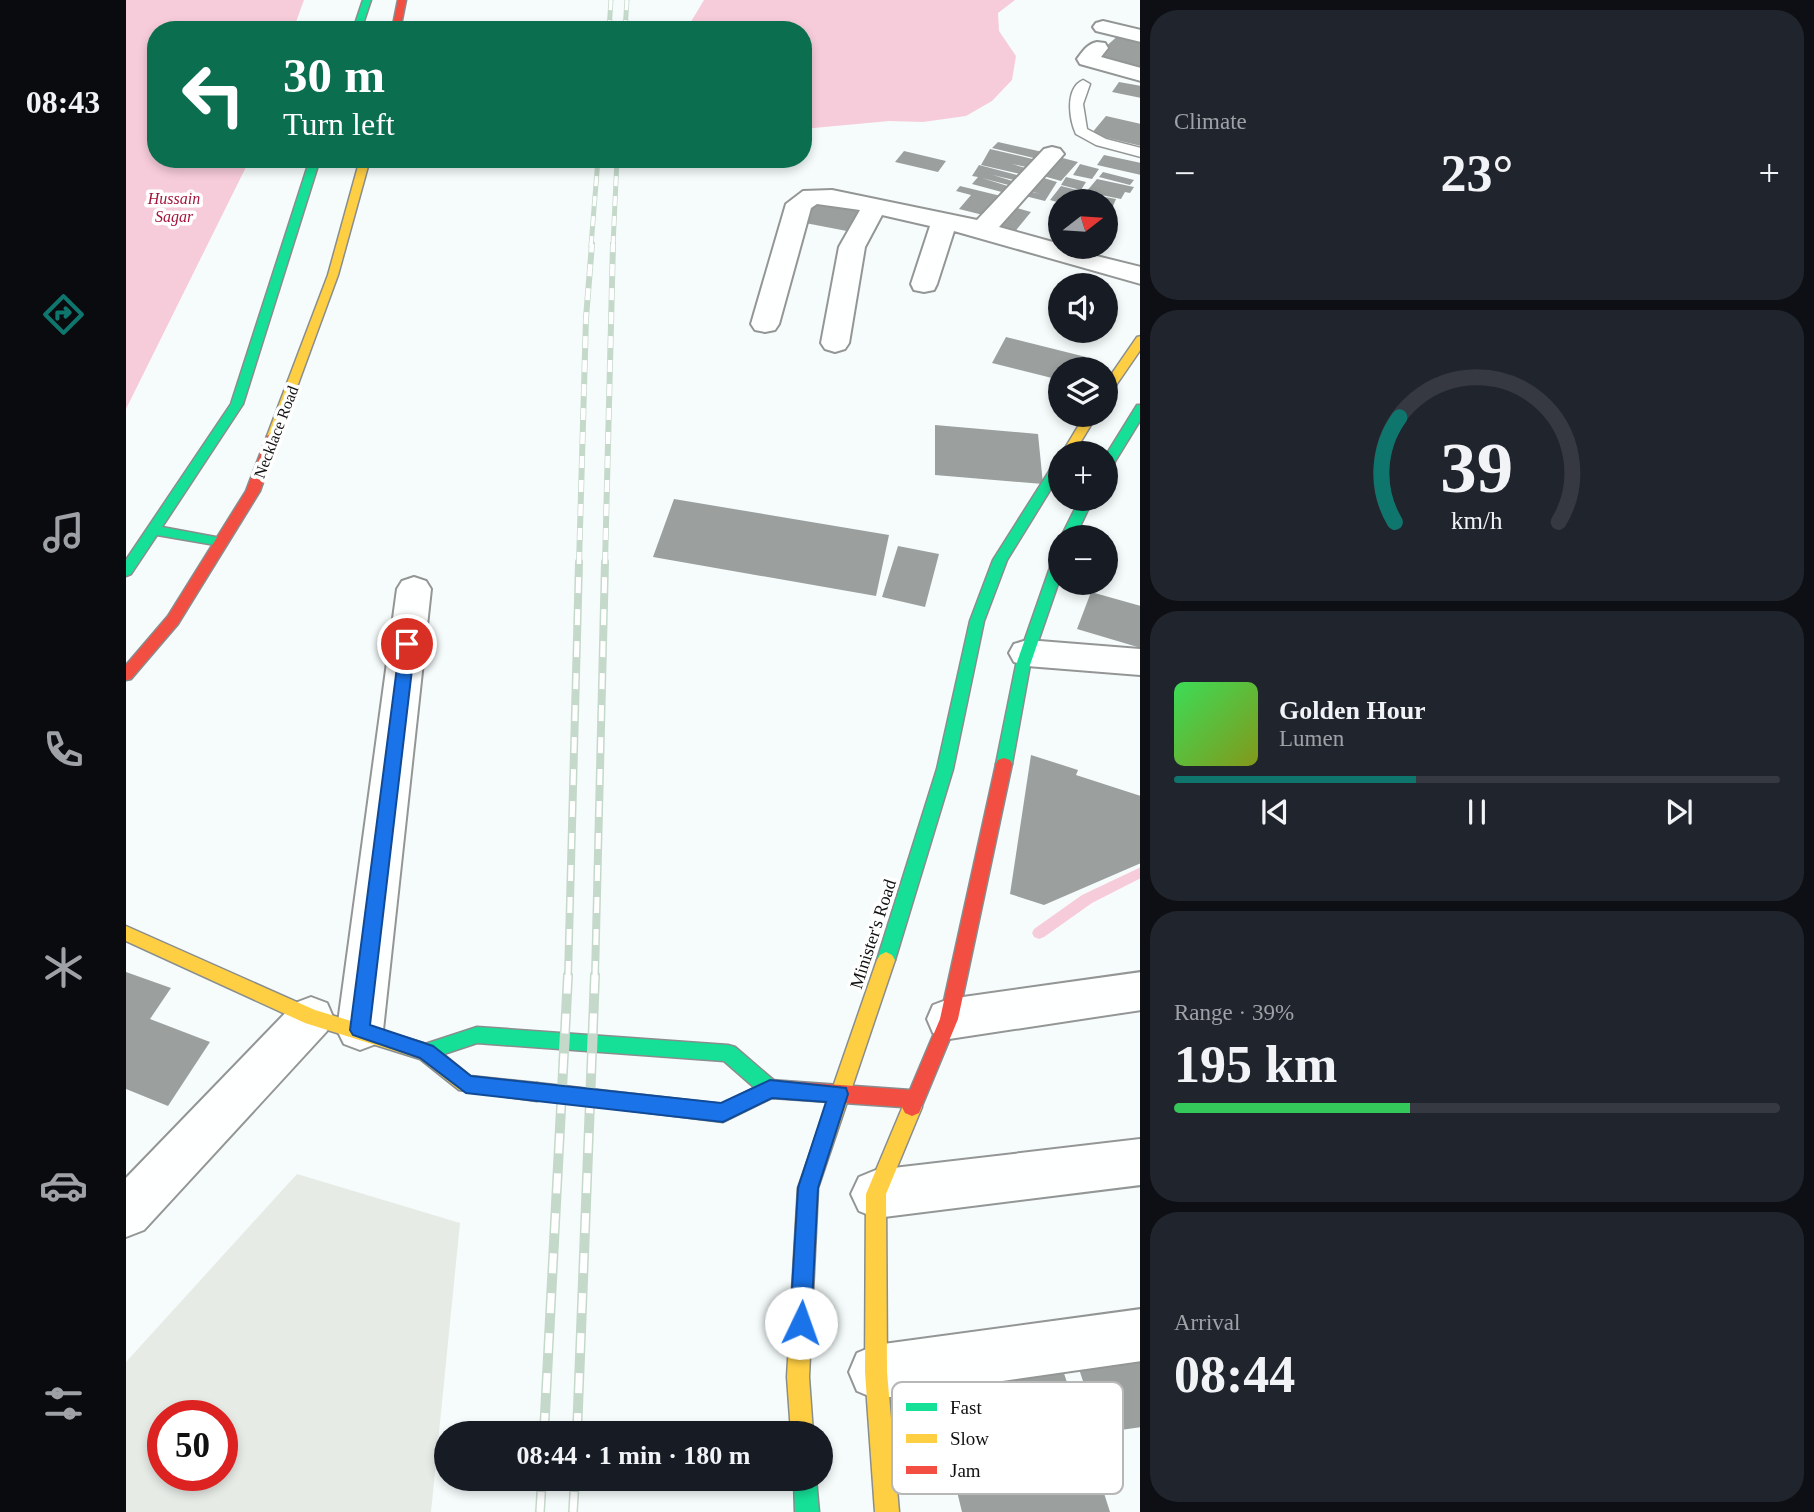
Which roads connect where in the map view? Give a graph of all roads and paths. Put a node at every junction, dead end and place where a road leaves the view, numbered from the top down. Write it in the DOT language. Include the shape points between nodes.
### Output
graph roads {
  1 [pos="366,0"];
  2 [pos="402,0"];
  3 [pos="360,21"];
  4 [pos="398,21"];
  5 [pos="1140,36"];
  6 [pos="1140,75"];
  7 [pos="1083,84"];
  8 [pos="1140,153"];
  9 [pos="1052,154"];
  10 [pos="312,168"];
  11 [pos="363,168"];
  12 [pos="873,207"];
  13 [pos="944,222"];
  14 [pos="982,230"];
  15 [pos="1140,276"];
  16 [pos="924,284"];
  17 [pos="765,324"];
  18 [pos="1140,339"];
  19 [pos="835,343"];
  20 [pos="1118,373"];
  21 [pos="1140,408"];
  22 [pos="1133,433"];
  23 [pos="1118,451"];
  24 [pos="1048,484"];
  25 [pos="153,530"];
  26 [pos="221,542"];
  27 [pos="126,571"];
  28 [pos="414,589"];
  29 [pos="1048,593"];
  30 [pos="1027,653"];
  31 [pos="1140,662"];
  32 [pos="126,675"];
  33 [pos="126,933"];
  34 [pos="1140,991"];
  35 [pos="311,1017"];
  36 [pos="949,1019"];
  37 [pos="360,1030"];
  38 [pos="426,1052"];
  39 [pos="770,1089"];
  40 [pos="839,1094"];
  41 [pos="915,1099"];
  42 [pos="1140,1162"];
  43 [pos="876,1194"];
  44 [pos="126,1213"];
  45 [pos="1140,1335"];
  46 [pos="876,1372"];
  47 [pos="801,1421"];
  48 [pos="806,1491"];
  49 [pos="807,1512"];
  50 [pos="887,1512"];
  1 -- 3 [label="main road"];
  2 -- 4 [label="main road"];
  5 -- 6 [label="street" via="1100,38 1088,59"];
  7 -- 8 [label="lane" via="1076,104 1081,131"];
  9 -- 14 [label="street"];
  10 -- 25 [label="main road" via="237,404"];
  11 -- 26 [label="main road, Necklace Road" via="333,275 290,394 253,491"];
  12 -- 13 [label="street"];
  12 -- 17 [label="street" via="812,196 799,204"];
  12 -- 19 [label="street" via="852,247"];
  13 -- 14 [label="street"];
  13 -- 16 [label="street"];
  14 -- 15 [label="street"];
  18 -- 20 [label="main road"];
  21 -- 22 [label="main road"];
  22 -- 23 [label="main road"];
  24 -- 40 [label="main road, Minister's Road" via="1000,560 977,621 944,769 879,984"];
  25 -- 26 [label="main road"];
  25 -- 27 [label="main road"];
  26 -- 32 [label="main road, Necklace Road" via="173,620"];
  28 -- 37 [label="street"];
  29 -- 30 [label="main road"];
  30 -- 31 [label="street"];
  30 -- 36 [label="main road"];
  33 -- 35 [label="main road"];
  34 -- 36 [label="street"];
  35 -- 37 [label="main road"];
  35 -- 44 [label="street"];
  36 -- 41 [label="main road"];
  37 -- 38 [label="main road"];
  38 -- 39 [label="main road" via="477,1035 728,1053"];
  38 -- 39 [label="main road" via="466,1084 709,1111 723,1112"];
  39 -- 40 [label="main road"];
  40 -- 41 [label="main road"];
  40 -- 47 [label="main road, Minister's Road" via="808,1188 798,1377"];
  41 -- 43 [label="main road"];
  42 -- 43 [label="street"];
  43 -- 46 [label="main road"];
  45 -- 46 [label="street"];
  46 -- 50 [label="main road"];
  48 -- 49 [label="main road"];
}
